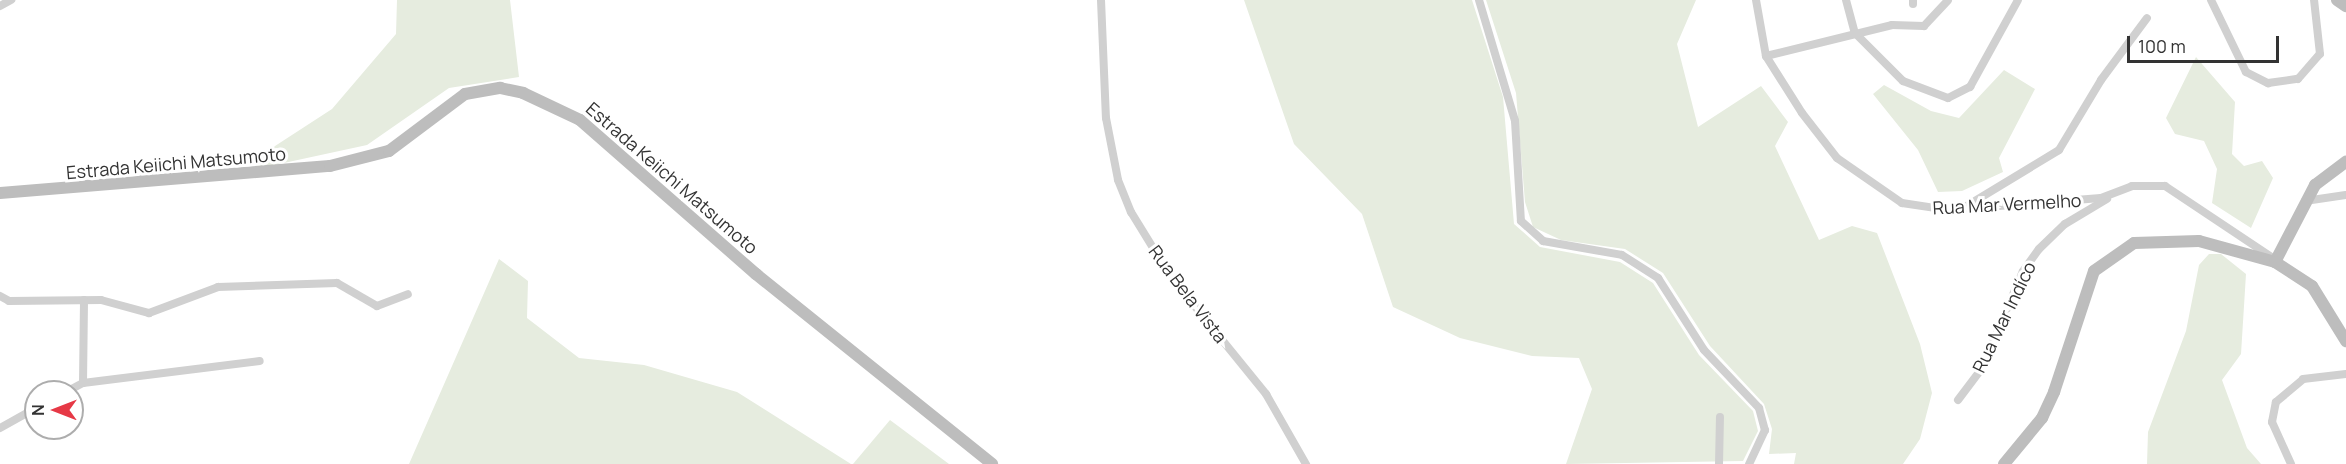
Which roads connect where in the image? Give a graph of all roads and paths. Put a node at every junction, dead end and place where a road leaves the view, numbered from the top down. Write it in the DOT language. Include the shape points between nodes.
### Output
graph roads {
  1 [pos="11,0"];
  2 [pos="1101,0"];
  3 [pos="1479,0"];
  4 [pos="1756,0"];
  5 [pos="1846,0"];
  6 [pos="1948,0"];
  7 [pos="2018,0"];
  8 [pos="2211,0"];
  9 [pos="2314,0"];
  10 [pos="2337,0"];
  11 [pos="0,6"];
  12 [pos="2346,6"];
  13 [pos="2147,18"];
  14 [pos="1855,33"];
  15 [pos="1766,56"];
  16 [pos="2346,162"];
  17 [pos="0,193"];
  18 [pos="2346,195"];
  19 [pos="2111,197"];
  20 [pos="2305,201"];
  21 [pos="1962,208"];
  22 [pos="2276,261"];
  23 [pos="408,294"];
  24 [pos="0,296"];
  25 [pos="84,300"];
  26 [pos="2346,340"];
  27 [pos="260,361"];
  28 [pos="2346,374"];
  29 [pos="83,380"];
  30 [pos="84,382"];
  31 [pos="1958,400"];
  32 [pos="24,415"];
  33 [pos="1720,417"];
  34 [pos="0,428"];
  35 [pos="992,464"];
  36 [pos="1306,464"];
  37 [pos="1719,464"];
  38 [pos="1749,464"];
  39 [pos="2004,464"];
  40 [pos="2291,464"];
  1 -- 11 [label="street"];
  2 -- 36 [label="street, Rua Bela Vista" via="1106,118 1118,180 1131,212 1171,277 1266,394"];
  3 -- 38 [label="street" via="1515,121 1521,221 1543,241 1622,255 1658,278 1704,350 1759,408 1765,430"];
  4 -- 15 [label="street, Rua Mar Vermelho"];
  5 -- 14 [label="street"];
  6 -- 14 [label="street" via="1924,26 1892,25"];
  7 -- 14 [label="street" via="1970,87 1948,98 1903,81"];
  8 -- 9 [label="street" via="2246,72 2268,83 2298,79 2320,54"];
  10 -- 12 [label="main road"];
  13 -- 21 [label="street" via="2100,80 2059,150"];
  14 -- 15 [label="street"];
  15 -- 21 [label="street, Rua Mar Vermelho" via="1818,136 1868,185 1902,203"];
  16 -- 20 [label="main road" via="2329,171"];
  17 -- 35 [label="main road, Estrada Keiichi Matsumoto" via="330,166 389,151 465,94 491,88 523,93 580,120 766,282"];
  18 -- 20 [label="street"];
  19 -- 21 [label="street, Rua Mar Vermelho"];
  19 -- 22 [label="street, Rua Mar Vermelho" via="2132,186 2164,186"];
  19 -- 31 [label="street, Rua Mar Indíco" via="2065,225 2039,249 2023,271 1982,369"];
  20 -- 22 [label="main road"];
  22 -- 26 [label="main road" via="2312,286"];
  22 -- 39 [label="main road" via="2176,239 2134,243 2113,254 2094,271 2084,291 2042,418"];
  23 -- 25 [label="street" via="377,306 337,283 218,287 149,313"];
  24 -- 25 [label="street" via="9,301"];
  25 -- 29 [label="street"];
  27 -- 30 [label="street"];
  28 -- 40 [label="street" via="2303,379 2276,402 2272,422"];
  32 -- 34 [label="street"];
  33 -- 37 [label="street"];
}
